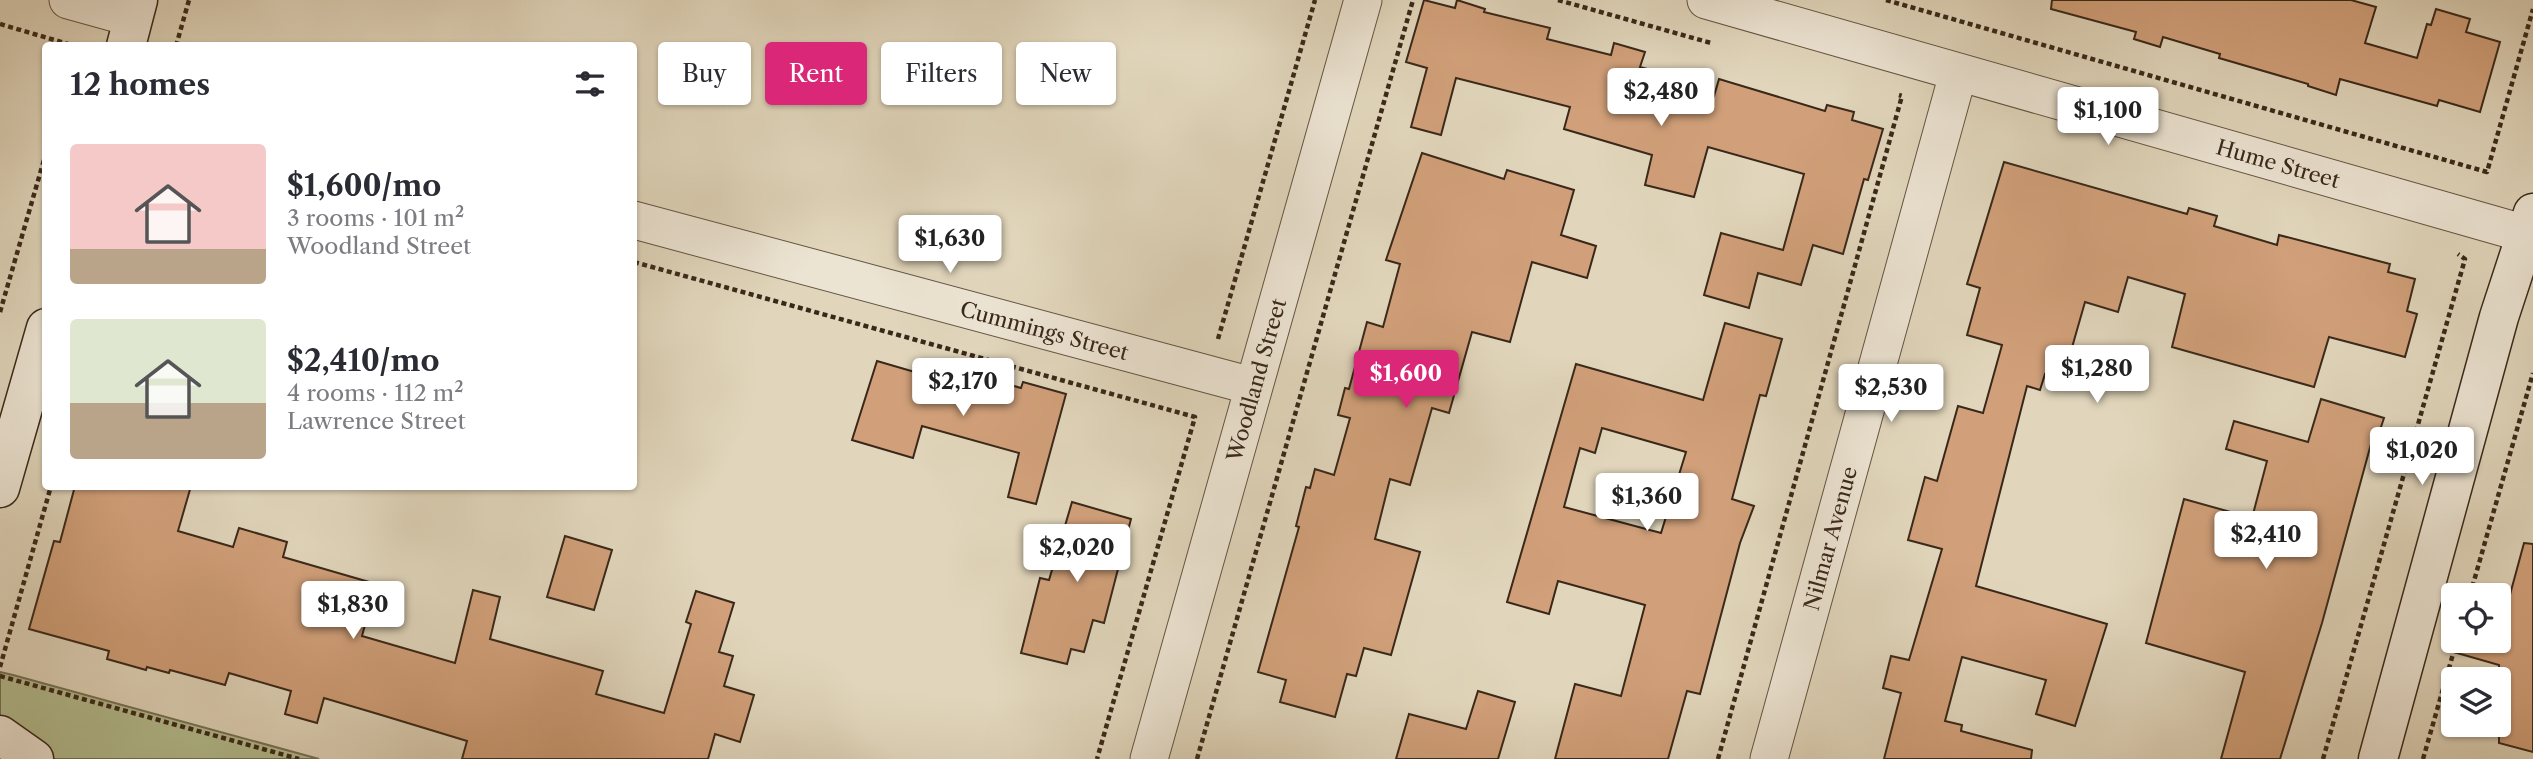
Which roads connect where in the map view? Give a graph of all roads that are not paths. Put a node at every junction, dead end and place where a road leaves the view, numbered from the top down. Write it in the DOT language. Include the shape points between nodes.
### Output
graph roads {
  1 [pos="68,0"];
  2 [pos="1363,0"];
  3 [pos="1706,0"];
  4 [pos="132,21"];
  5 [pos="1958,74"];
  6 [pos="637,221"];
  7 [pos="2530,223"];
  8 [pos="42,342"];
  9 [pos="1252,386"];
  10 [pos="0,488"];
  11 [pos="0,736"];
  12 [pos="34,759"];
  13 [pos="1149,759"];
  14 [pos="1769,759"];
  15 [pos="2378,759"];
  1 -- 4 [label="street"];
  2 -- 9 [label="street, Woodland Street"];
  3 -- 5 [label="street, Hume Street"];
  5 -- 7 [label="street, Hume Street"];
  5 -- 14 [label="street, Nilmar Avenue"];
  6 -- 9 [label="street, Cummings Street"];
  7 -- 15 [label="main road" via="2499,317"];
  8 -- 10 [label="main road"];
  9 -- 13 [label="street, Woodland Street"];
  11 -- 12 [label="main road"];
}
